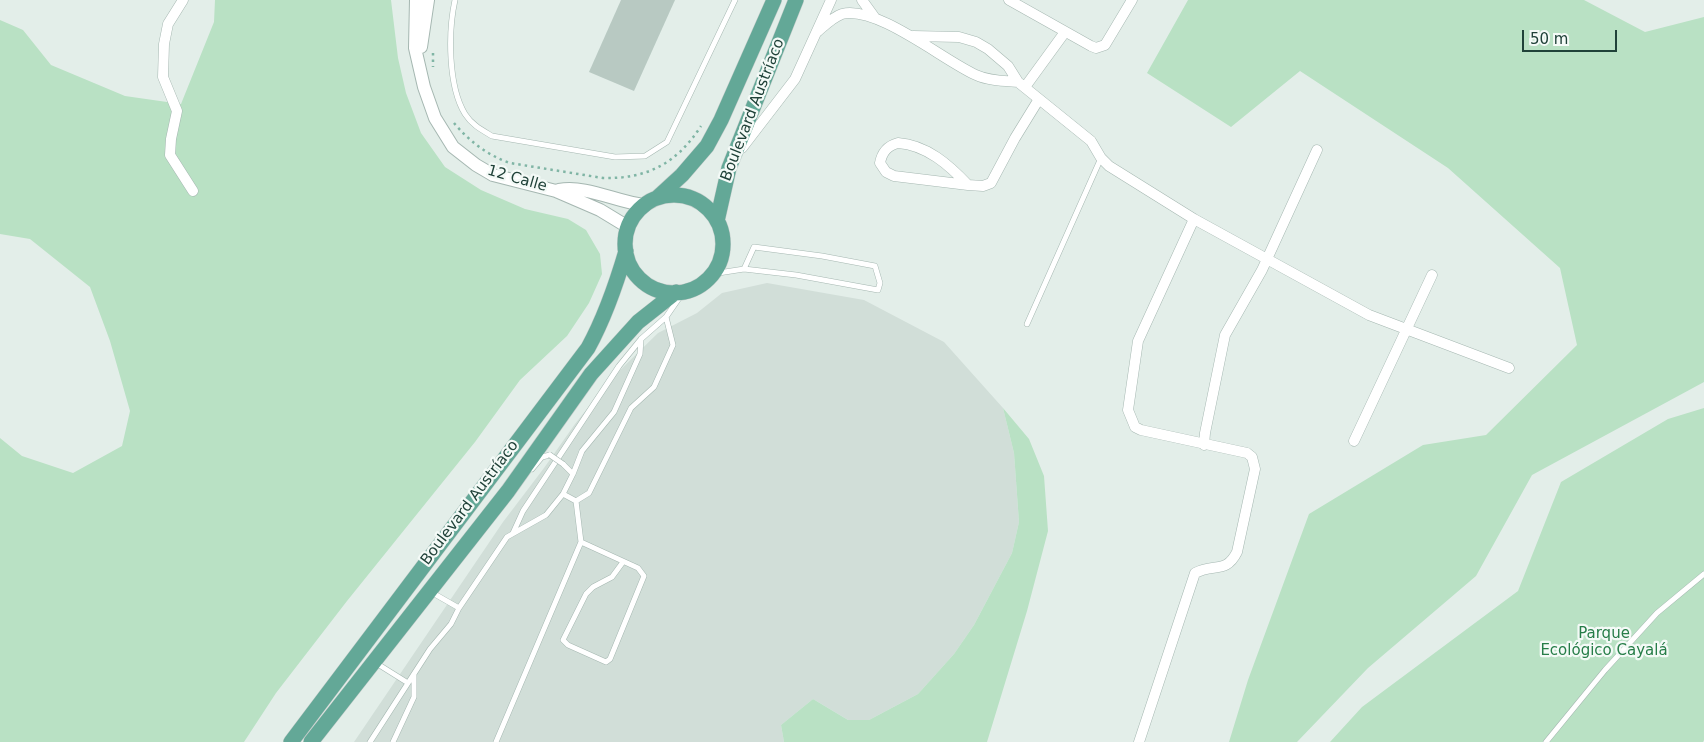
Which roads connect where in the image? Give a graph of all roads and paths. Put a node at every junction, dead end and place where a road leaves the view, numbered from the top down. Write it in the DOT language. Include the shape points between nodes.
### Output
graph roads {
  1 [pos="183,0"];
  2 [pos="416,0"];
  3 [pos="428,0"];
  4 [pos="455,0"];
  5 [pos="736,0"];
  6 [pos="774,0"];
  7 [pos="796,0"];
  8 [pos="831,0"];
  9 [pos="862,0"];
  10 [pos="1009,0"];
  11 [pos="1132,0"];
  12 [pos="875,18"];
  13 [pos="817,32"];
  14 [pos="1065,32"];
  15 [pos="913,36"];
  16 [pos="432,47"];
  17 [pos="421,67"];
  18 [pos="434,70"];
  19 [pos="1022,84"];
  20 [pos="1039,99"];
  21 [pos="451,120"];
  22 [pos="705,120"];
  23 [pos="1317,150"];
  24 [pos="1101,158"];
  25 [pos="729,168"];
  26 [pos="968,185"];
  27 [pos="193,191"];
  28 [pos="556,191"];
  29 [pos="658,197"];
  30 [pos="644,205"];
  31 [pos="1194,219"];
  32 [pos="717,221"];
  33 [pos="628,227"];
  34 [pos="626,251"];
  35 [pos="1266,260"];
  36 [pos="744,269"];
  37 [pos="712,274"];
  38 [pos="1432,275"];
  39 [pos="680,292"];
  40 [pos="666,317"];
  41 [pos="1027,324"];
  42 [pos="1408,329"];
  43 [pos="641,339"];
  44 [pos="1509,368"];
  45 [pos="1354,441"];
  46 [pos="1204,444"];
  47 [pos="530,471"];
  48 [pos="573,474"];
  49 [pos="525,478"];
  50 [pos="508,491"];
  51 [pos="563,494"];
  52 [pos="576,501"];
  53 [pos="513,533"];
  54 [pos="581,542"];
  55 [pos="623,562"];
  56 [pos="1704,574"];
  57 [pos="429,591"];
  58 [pos="459,608"];
  59 [pos="374,661"];
  60 [pos="414,674"];
  61 [pos="408,683"];
  62 [pos="291,742"];
  63 [pos="311,742"];
  64 [pos="370,742"];
  65 [pos="393,742"];
  66 [pos="496,742"];
  67 [pos="1139,742"];
  68 [pos="1546,742"];
  1 -- 27 [label="street" via="168,24 163,77 178,111 170,139 170,155"];
  2 -- 17 [label="street, 12 Calle" via="415,48"];
  3 -- 17 [label="street, 12 Calle"];
  4 -- 5 [label="lane" via="451,19 452,70 465,114 477,127 492,136 615,157 645,156 667,142"];
  6 -- 29 [label="main road, Boulevard Austríaco" via="707,146"];
  7 -- 25 [label="main road, Boulevard Austríaco"];
  8 -- 13 [label="street"];
  9 -- 12 [label="street"];
  10 -- 14 [label="street"];
  11 -- 14 [label="street" via="1104,45 1096,48"];
  12 -- 13 [label="street" via="842,14"];
  12 -- 15 [label="street"];
  13 -- 25 [label="street" via="795,79"];
  14 -- 19 [label="street"];
  15 -- 19 [label="street" via="951,62 979,76"];
  15 -- 19 [label="street" via="959,37 976,42 1008,66"];
  16 -- 18 [label="path"];
  17 -- 28 [label="street, 12 Calle" via="434,118 459,152 493,175"];
  19 -- 20 [label="street"];
  20 -- 24 [label="street" via="1091,141"];
  20 -- 26 [label="street" via="991,183"];
  21 -- 22 [label="path" via="467,138 510,163 617,178 651,170 677,156"];
  23 -- 35 [label="street"];
  24 -- 31 [label="street"];
  24 -- 41 [label="lane"];
  25 -- 32 [label="main road, Boulevard Austríaco"];
  26 -- 26 [label="street" via="894,176 886,172 880,163 881,155 891,145 910,144 934,155"];
  28 -- 30 [label="street, 12 Calle" via="579,190"];
  28 -- 33 [label="street, 12 Calle" via="600,210"];
  29 -- 30 [label="main road"];
  29 -- 32 [label="main road" via="692,198"];
  30 -- 33 [label="main road" via="635,213"];
  31 -- 35 [label="street"];
  31 -- 46 [label="street" via="1138,341 1128,410 1135,427 1141,430"];
  32 -- 37 [label="main road" via="722,234 722,250"];
  33 -- 34 [label="main road"];
  34 -- 39 [label="main road" via="640,279 653,288"];
  34 -- 62 [label="main road, Boulevard Austríaco" via="602,321 588,348"];
  35 -- 42 [label="street" via="1369,315"];
  35 -- 46 [label="street" via="1225,336"];
  36 -- 36 [label="lane" via="878,290 880,283 875,266 754,247"];
  36 -- 37 [label="lane"];
  37 -- 39 [label="main road" via="702,284"];
  38 -- 42 [label="street"];
  39 -- 40 [label="lane"];
  39 -- 50 [label="main road, Boulevard Austríaco" via="638,322 591,374"];
  40 -- 43 [label="lane"];
  40 -- 52 [label="lane" via="673,345 654,387 631,408 588,493"];
  42 -- 44 [label="street"];
  42 -- 45 [label="street"];
  43 -- 48 [label="lane" via="640,354 614,412 582,451"];
  43 -- 53 [label="lane" via="619,366 523,511"];
  46 -- 67 [label="street" via="1246,453 1254,463 1237,552 1227,565 1195,573"];
  47 -- 48 [label="lane, bridge" via="542,457 550,455"];
  48 -- 51 [label="lane"];
  49 -- 50 [label="lane"];
  50 -- 57 [label="main road, Boulevard Austríaco"];
  51 -- 52 [label="lane"];
  51 -- 53 [label="lane" via="546,515"];
  52 -- 54 [label="lane"];
  53 -- 58 [label="lane" via="507,537"];
  54 -- 55 [label="lane"];
  54 -- 66 [label="lane"];
  55 -- 55 [label="lane" via="638,568 644,576 606,662 563,640 586,594 612,577"];
  56 -- 68 [label="lane" via="1657,613"];
  57 -- 58 [label="lane"];
  57 -- 59 [label="main road, Boulevard Austríaco"];
  58 -- 60 [label="lane"];
  59 -- 61 [label="lane"];
  59 -- 63 [label="main road, Boulevard Austríaco"];
  60 -- 61 [label="lane"];
  60 -- 65 [label="lane" via="414,697"];
  61 -- 64 [label="lane"];
}
